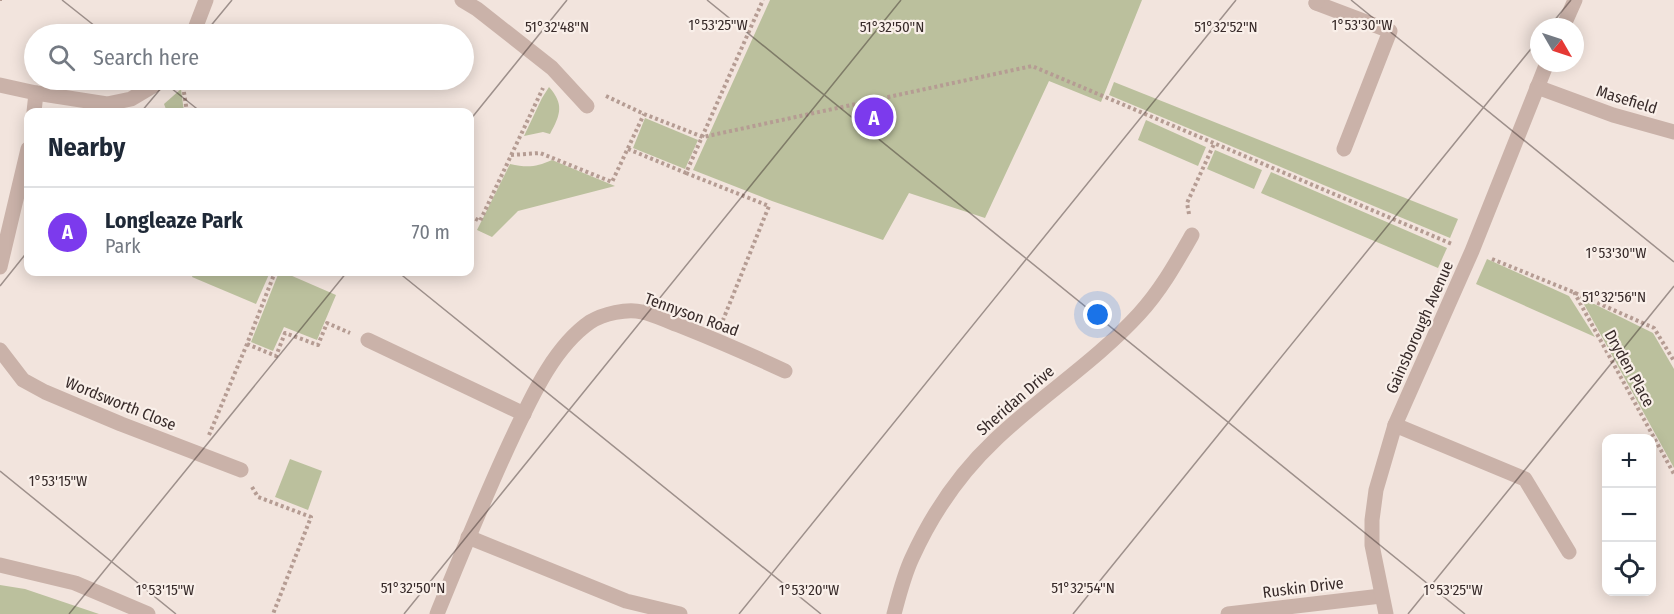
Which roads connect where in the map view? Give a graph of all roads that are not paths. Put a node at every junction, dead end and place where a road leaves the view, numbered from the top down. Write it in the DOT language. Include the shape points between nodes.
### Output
graph roads {
  1 [pos="206,0"];
  2 [pos="462,0"];
  3 [pos="1575,0"];
  4 [pos="1317,1"];
  5 [pos="1567,18"];
  6 [pos="197,24"];
  7 [pos="1543,72"];
  8 [pos="0,85"];
  9 [pos="1537,87"];
  10 [pos="146,90"];
  11 [pos="36,93"];
  12 [pos="587,106"];
  13 [pos="34,108"];
  14 [pos="1674,132"];
  15 [pos="1344,149"];
  16 [pos="24,166"];
  17 [pos="1192,235"];
  18 [pos="0,267"];
  19 [pos="368,340"];
  20 [pos="0,350"];
  21 [pos="785,371"];
  22 [pos="524,414"];
  23 [pos="1395,425"];
  24 [pos="241,470"];
  25 [pos="468,537"];
  26 [pos="1569,552"];
  27 [pos="0,565"];
  28 [pos="1381,596"];
  29 [pos="148,614"];
  30 [pos="437,614"];
  31 [pos="680,614"];
  32 [pos="894,614"];
  33 [pos="1228,614"];
  34 [pos="1386,614"];
  1 -- 6 [label="street"];
  2 -- 12 [label="street" via="552,68"];
  3 -- 5 [label="street"];
  4 -- 15 [label="street" via="1390,31"];
  7 -- 9 [label="street, Gainsborough Avenue"];
  8 -- 11 [label="street"];
  9 -- 14 [label="street, Masefield"];
  9 -- 23 [label="street, Gainsborough Avenue" via="1472,251"];
  10 -- 11 [label="street" via="131,99 107,104"];
  11 -- 13 [label="street"];
  16 -- 18 [label="street"];
  17 -- 32 [label="street, Sheridan Drive" via="1168,278 1139,314 995,440 962,476 934,516 911,560"];
  19 -- 22 [label="street"];
  20 -- 24 [label="street, Wordsworth Close" via="24,380 45,392"];
  21 -- 22 [label="street, Tennyson Road" via="642,311 625,312 592,321 580,330 545,374"];
  22 -- 25 [label="street, Tennyson Road"];
  23 -- 26 [label="street" via="1525,479"];
  23 -- 28 [label="street, Gainsborough Avenue" via="1376,490 1372,520"];
  25 -- 30 [label="street, Tennyson Road"];
  25 -- 31 [label="street" via="626,601"];
  27 -- 29 [label="street" via="75,583"];
  28 -- 33 [label="street, Ruskin Drive"];
  28 -- 34 [label="street, Gainsborough Avenue"];
}
